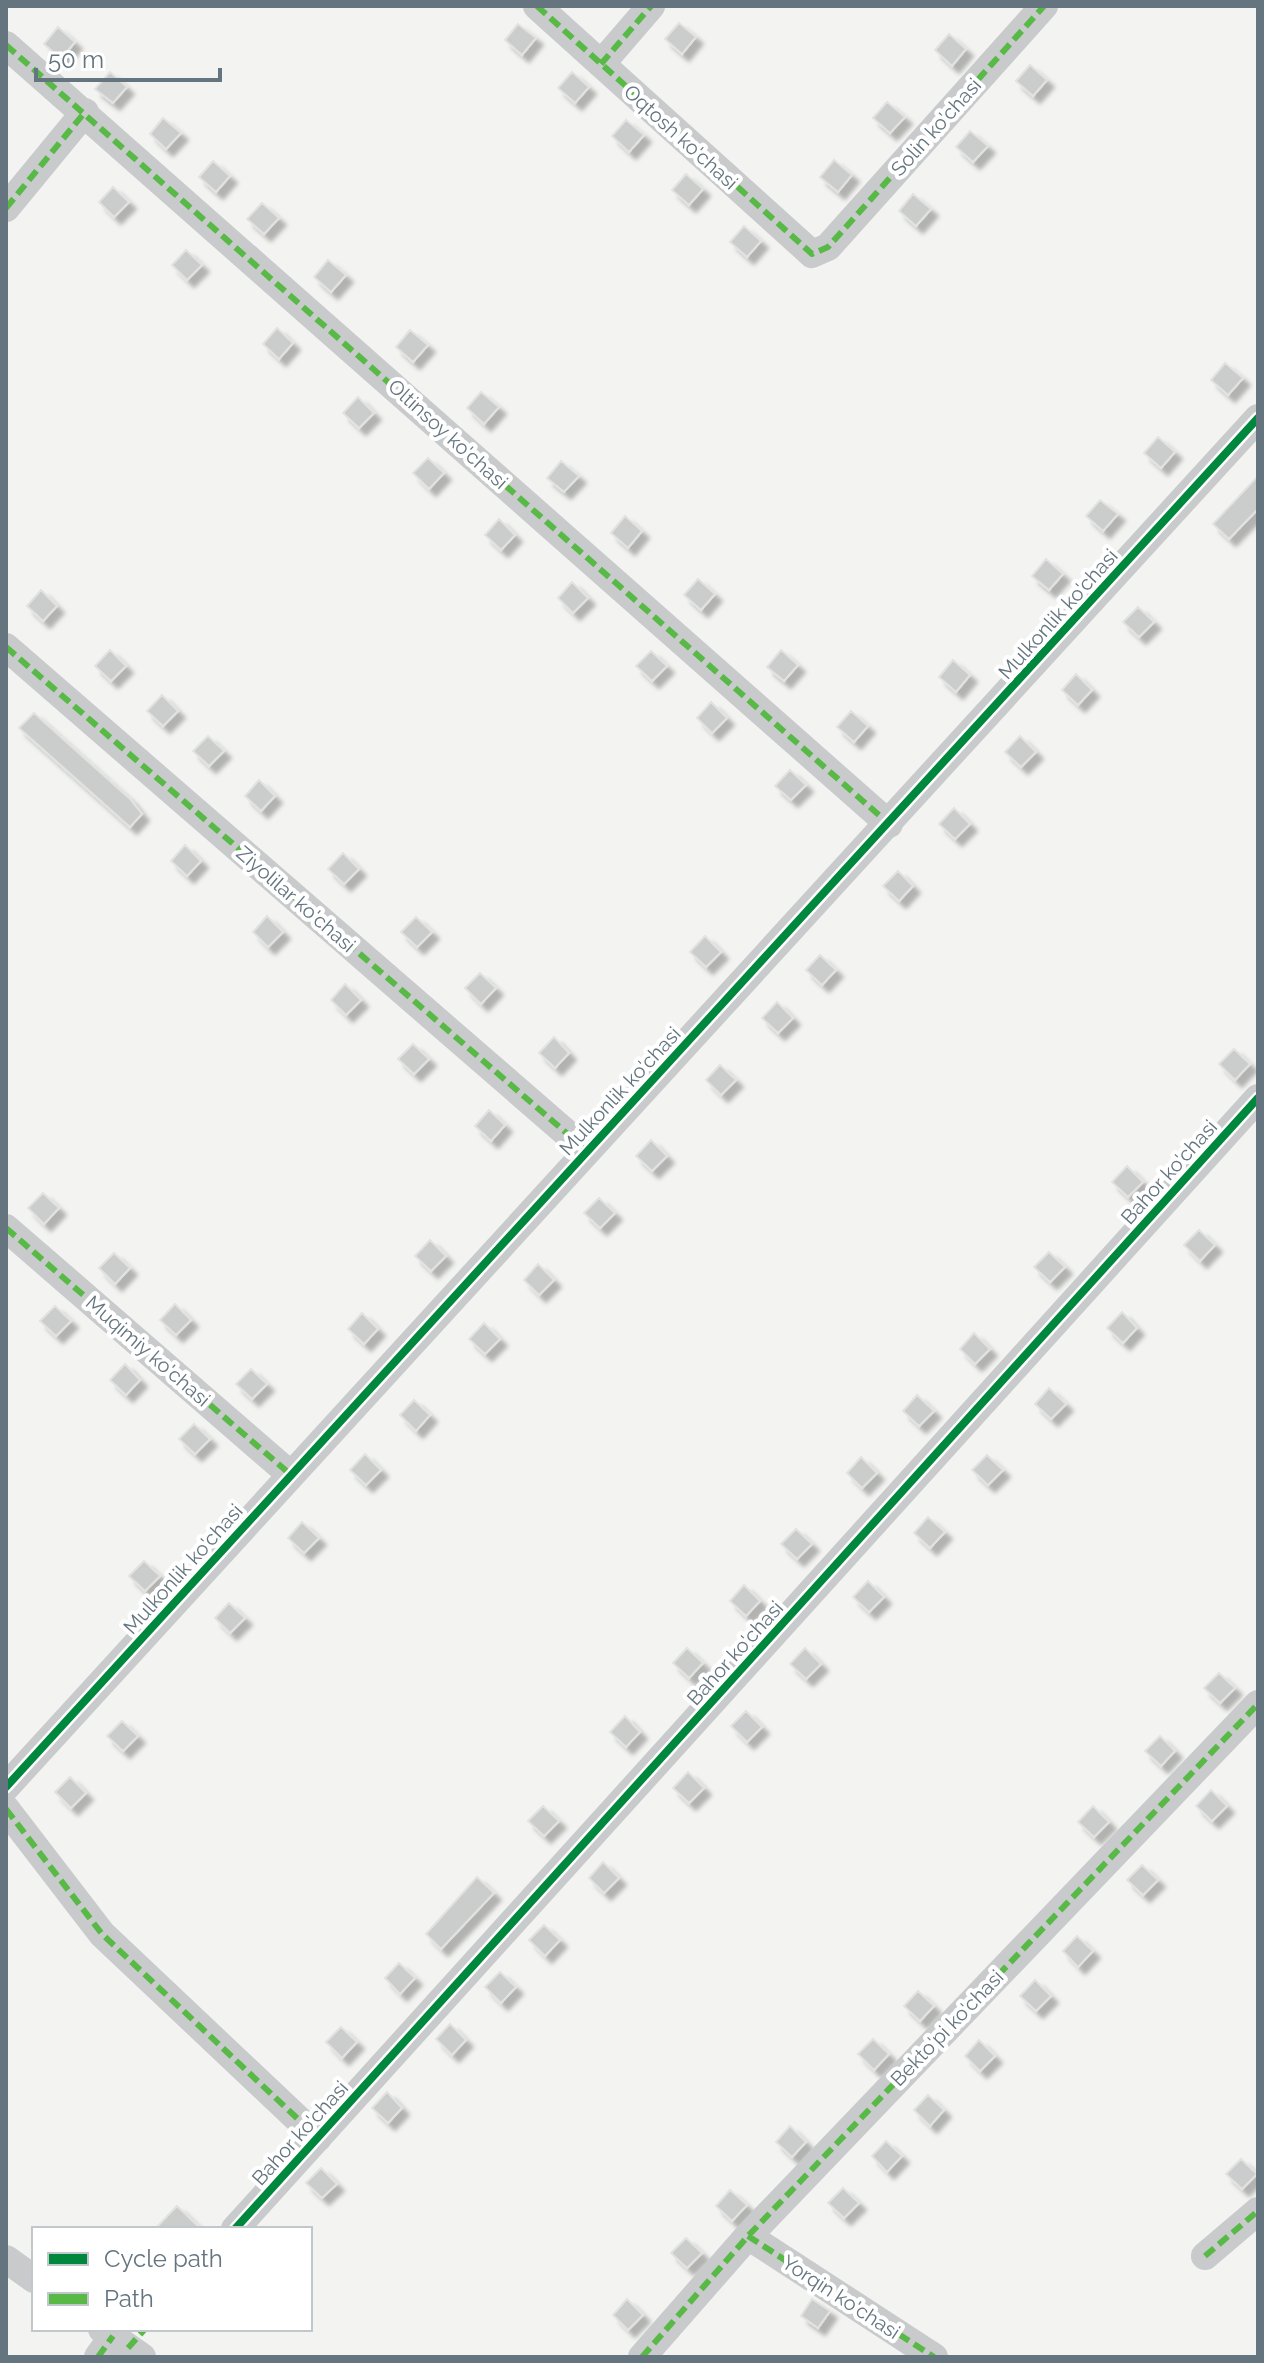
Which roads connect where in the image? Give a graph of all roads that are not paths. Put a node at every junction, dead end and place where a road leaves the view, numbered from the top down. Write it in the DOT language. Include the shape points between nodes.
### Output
graph roads {
  1 [pos="537,6"];
  2 [pos="651,6"];
  3 [pos="1044,6"];
  4 [pos="6,45"];
  5 [pos="601,64"];
  6 [pos="85,112"];
  7 [pos="6,208"];
  8 [pos="828,247"];
  9 [pos="1258,418"];
  10 [pos="6,647"];
  11 [pos="889,824"];
  12 [pos="1258,1098"];
  13 [pos="586,1150"];
  14 [pos="6,1228"];
  15 [pos="291,1475"];
  16 [pos="1258,1704"];
  17 [pos="6,1787"];
  18 [pos="6,1809"];
  19 [pos="318,2138"];
  20 [pos="1258,2211"];
  21 [pos="237,2227"];
  22 [pos="748,2236"];
  23 [pos="1205,2256"];
  24 [pos="6,2259"];
  25 [pos="32,2278"];
  26 [pos="642,2357"];
  27 [pos="934,2357"];
  1 -- 5 [label="street, Oqtosh ko'chasi"];
  2 -- 5 [label="street"];
  3 -- 8 [label="street, Solin ko'chasi"];
  4 -- 6 [label="street, Oltinsoy ko'chasi"];
  5 -- 8 [label="street, Oqtosh ko'chasi" via="803,249 812,254"];
  6 -- 7 [label="street"];
  6 -- 11 [label="street, Oltinsoy ko'chasi"];
  9 -- 11 [label="street, Mulkonlik ko'chasi"];
  10 -- 13 [label="street, Ziyolilar ko'chasi"];
  11 -- 13 [label="street, Mulkonlik ko'chasi"];
  12 -- 19 [label="street, Bahor ko'chasi"];
  13 -- 15 [label="street, Mulkonlik ko'chasi"];
  14 -- 15 [label="street, Muqimiy ko'chasi"];
  15 -- 17 [label="street, Mulkonlik ko'chasi"];
  16 -- 22 [label="street, Bekto'pi ko'chasi"];
  18 -- 19 [label="street" via="102,1934"];
  19 -- 21 [label="street, Bahor ko'chasi"];
  20 -- 23 [label="street"];
  22 -- 26 [label="street, Bekto'pi ko'chasi"];
  22 -- 27 [label="street, Yorqin ko'chasi"];
  24 -- 25 [label="street"];
}
